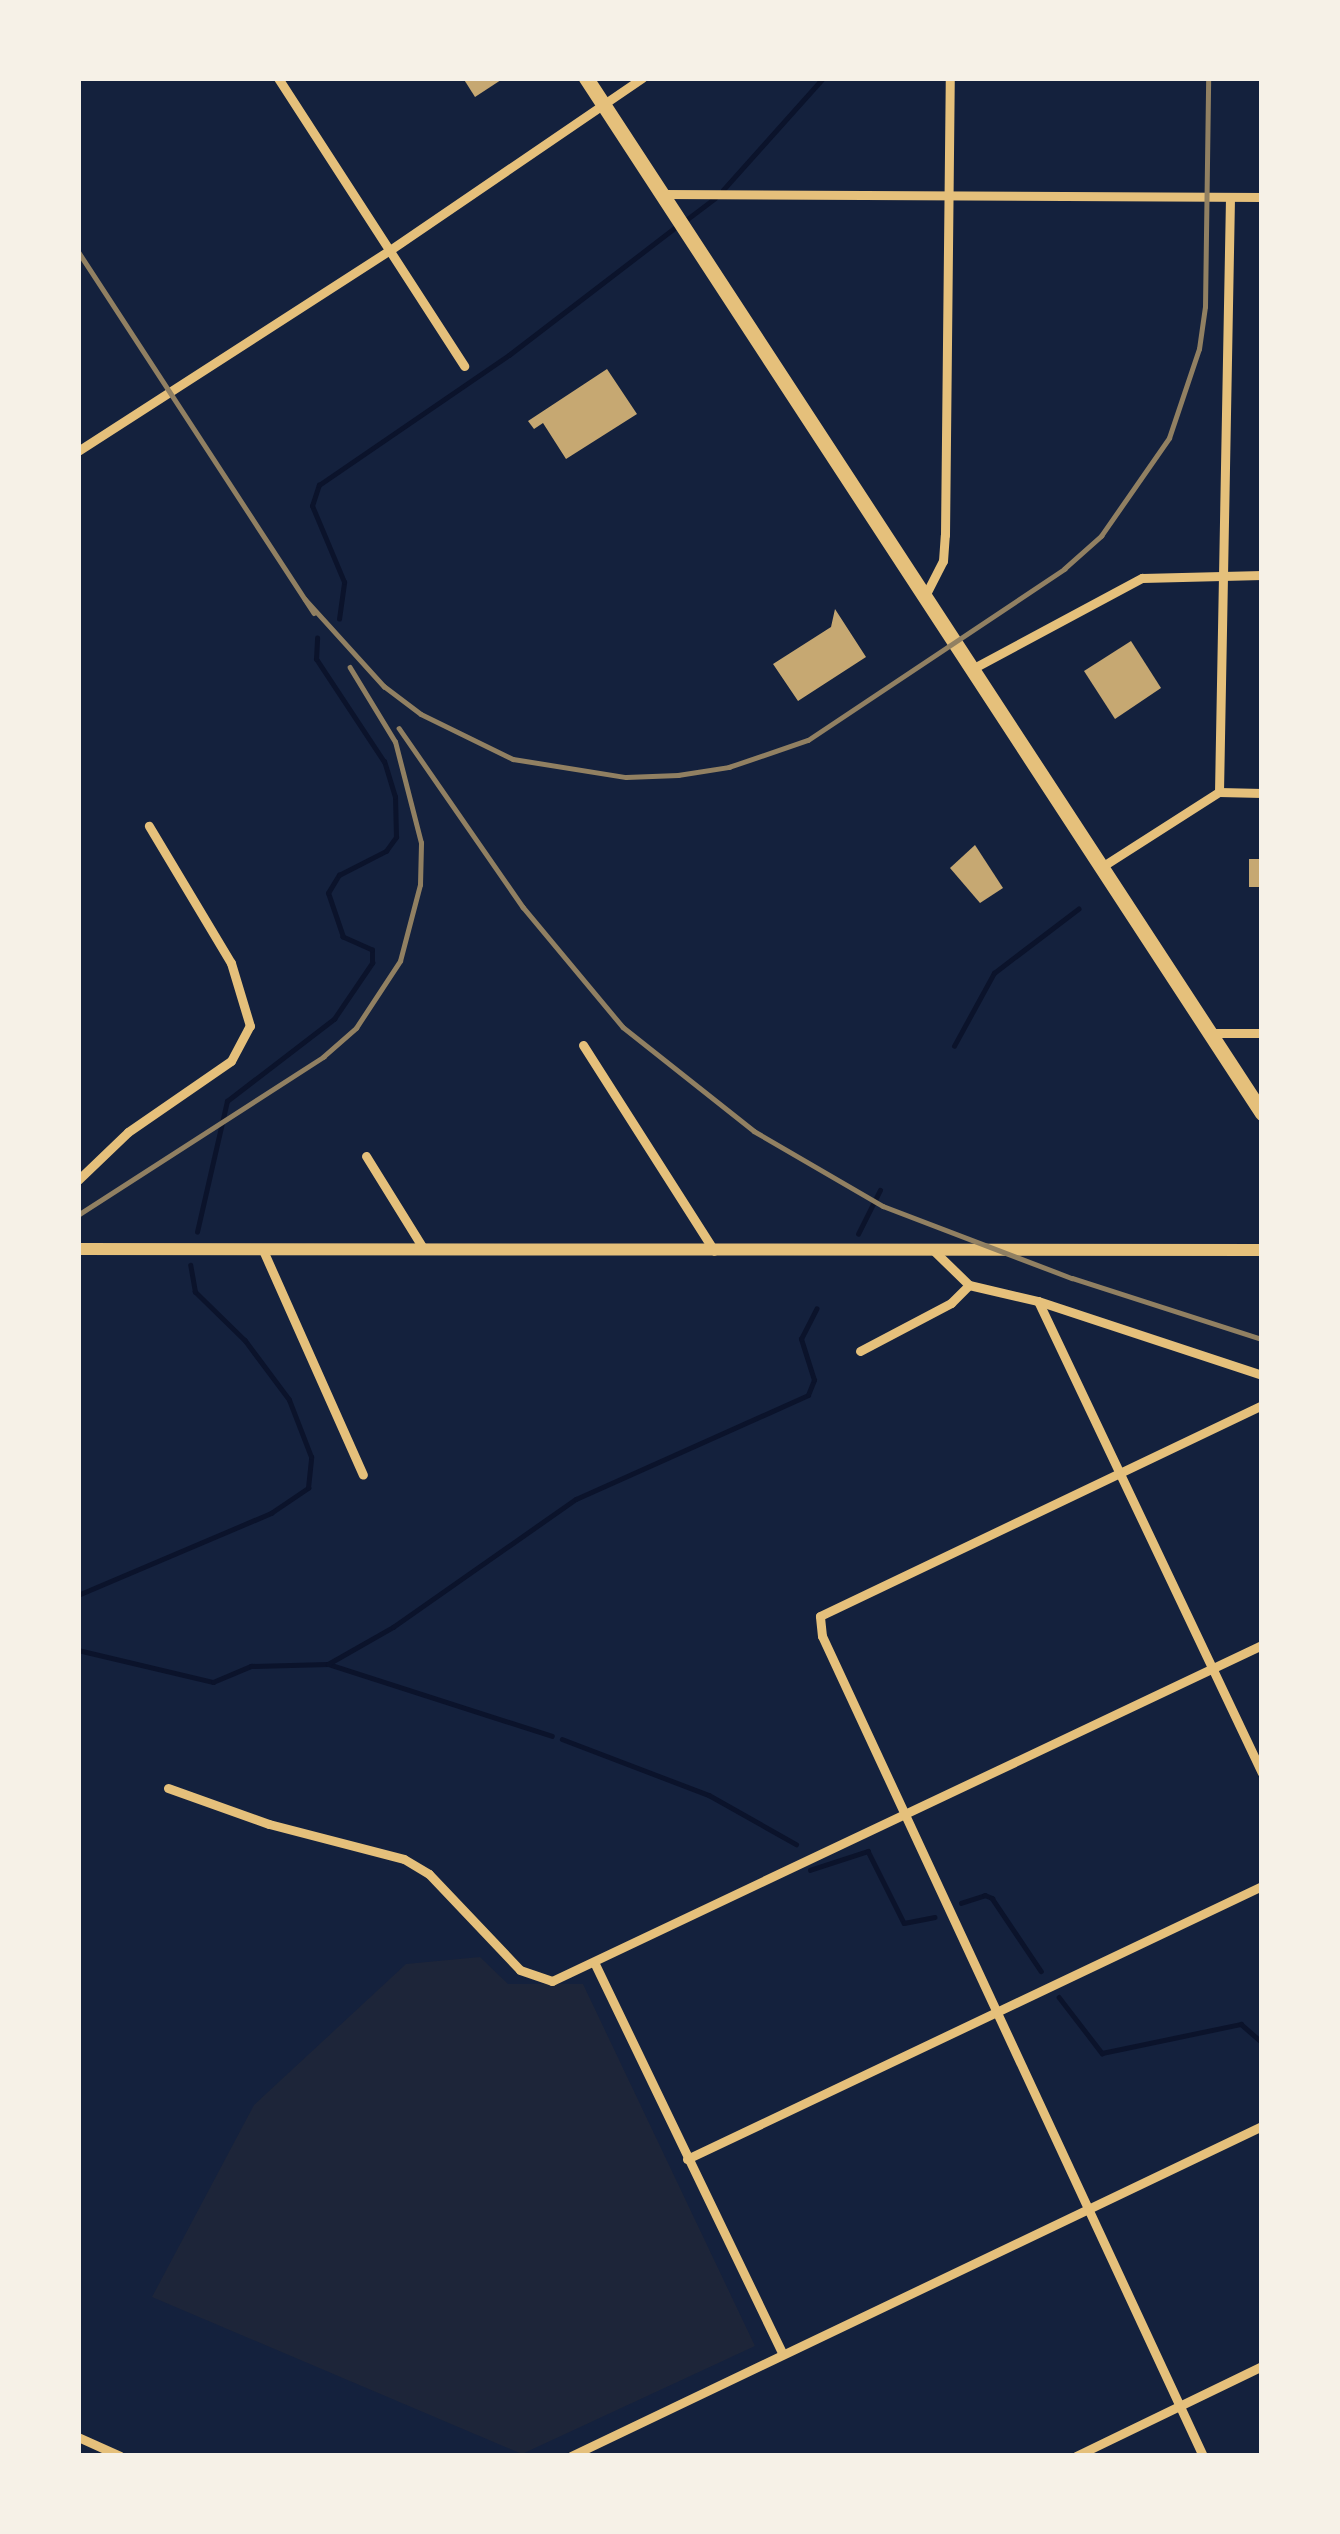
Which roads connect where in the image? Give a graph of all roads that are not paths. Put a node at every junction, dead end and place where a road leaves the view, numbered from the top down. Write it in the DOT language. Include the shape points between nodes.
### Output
graph roads {
  1 [pos="278,78"];
  2 [pos="586,78"];
  3 [pos="642,78"];
  4 [pos="950,78"];
  5 [pos="603,104"];
  6 [pos="662,194"];
  7 [pos="947,197"];
  8 [pos="1230,197"];
  9 [pos="1262,197"];
  10 [pos="390,250"];
  11 [pos="464,366"];
  12 [pos="78,452"];
  13 [pos="1224,574"];
  14 [pos="1262,574"];
  15 [pos="925,596"];
  16 [pos="972,669"];
  17 [pos="1219,792"];
  18 [pos="1262,794"];
  19 [pos="149,826"];
  20 [pos="1100,868"];
  21 [pos="1209,1033"];
  22 [pos="1262,1033"];
  23 [pos="583,1046"];
  24 [pos="1262,1113"];
  25 [pos="366,1156"];
  26 [pos="78,1180"];
  27 [pos="262,1248"];
  28 [pos="423,1248"];
  29 [pos="931,1248"];
  30 [pos="78,1249"];
  31 [pos="1262,1250"];
  32 [pos="714,1251"];
  33 [pos="969,1285"];
  34 [pos="1038,1301"];
  35 [pos="860,1351"];
  36 [pos="1262,1375"];
  37 [pos="1262,1405"];
  38 [pos="1120,1474"];
  39 [pos="363,1475"];
  40 [pos="1262,1645"];
  41 [pos="1212,1668"];
  42 [pos="1262,1773"];
  43 [pos="168,1788"];
  44 [pos="904,1814"];
  45 [pos="1262,1886"];
  46 [pos="594,1962"];
  47 [pos="997,2013"];
  48 [pos="1262,2126"];
  49 [pos="686,2159"];
  50 [pos="1088,2208"];
  51 [pos="782,2353"];
  52 [pos="1262,2366"];
  53 [pos="1179,2407"];
  54 [pos="78,2438"];
  55 [pos="120,2456"];
  56 [pos="571,2456"];
  57 [pos="1076,2456"];
  58 [pos="1203,2456"];
  1 -- 10 [label="street"];
  2 -- 5 [label="highway"];
  3 -- 5 [label="street"];
  4 -- 7 [label="street"];
  5 -- 6 [label="highway"];
  5 -- 10 [label="street"];
  6 -- 7 [label="street"];
  6 -- 15 [label="highway"];
  7 -- 8 [label="street"];
  7 -- 15 [label="street" via="945,535"];
  8 -- 9 [label="street"];
  8 -- 13 [label="street"];
  10 -- 11 [label="street"];
  10 -- 12 [label="street"];
  13 -- 14 [label="street"];
  13 -- 16 [label="street" via="1142,578"];
  13 -- 17 [label="street"];
  15 -- 16 [label="highway"];
  16 -- 20 [label="highway"];
  17 -- 18 [label="street"];
  17 -- 20 [label="street"];
  19 -- 26 [label="street" via="231,963 250,1026 231,1060 128,1132"];
  20 -- 21 [label="highway"];
  21 -- 22 [label="street"];
  21 -- 24 [label="highway"];
  23 -- 32 [label="street"];
  25 -- 28 [label="street"];
  27 -- 28 [label="street"];
  27 -- 30 [label="street"];
  27 -- 39 [label="street"];
  28 -- 32 [label="street"];
  29 -- 31 [label="street"];
  29 -- 32 [label="street"];
  29 -- 33 [label="street"];
  33 -- 34 [label="street"];
  33 -- 35 [label="street" via="951,1303"];
  34 -- 36 [label="street"];
  34 -- 38 [label="street"];
  37 -- 38 [label="street"];
  38 -- 41 [label="street"];
  38 -- 44 [label="street" via="820,1616"];
  40 -- 41 [label="street"];
  41 -- 42 [label="street"];
  41 -- 44 [label="street"];
  43 -- 46 [label="street" via="404,1859 429,1874 520,1970 551,1981"];
  44 -- 46 [label="street"];
  44 -- 47 [label="street"];
  45 -- 47 [label="street"];
  46 -- 49 [label="street"];
  47 -- 49 [label="street"];
  47 -- 50 [label="street"];
  48 -- 50 [label="street"];
  49 -- 51 [label="street"];
  50 -- 51 [label="street"];
  50 -- 53 [label="street"];
  51 -- 56 [label="street"];
  52 -- 53 [label="street"];
  53 -- 57 [label="street"];
  53 -- 58 [label="street"];
  54 -- 55 [label="street"];
}
